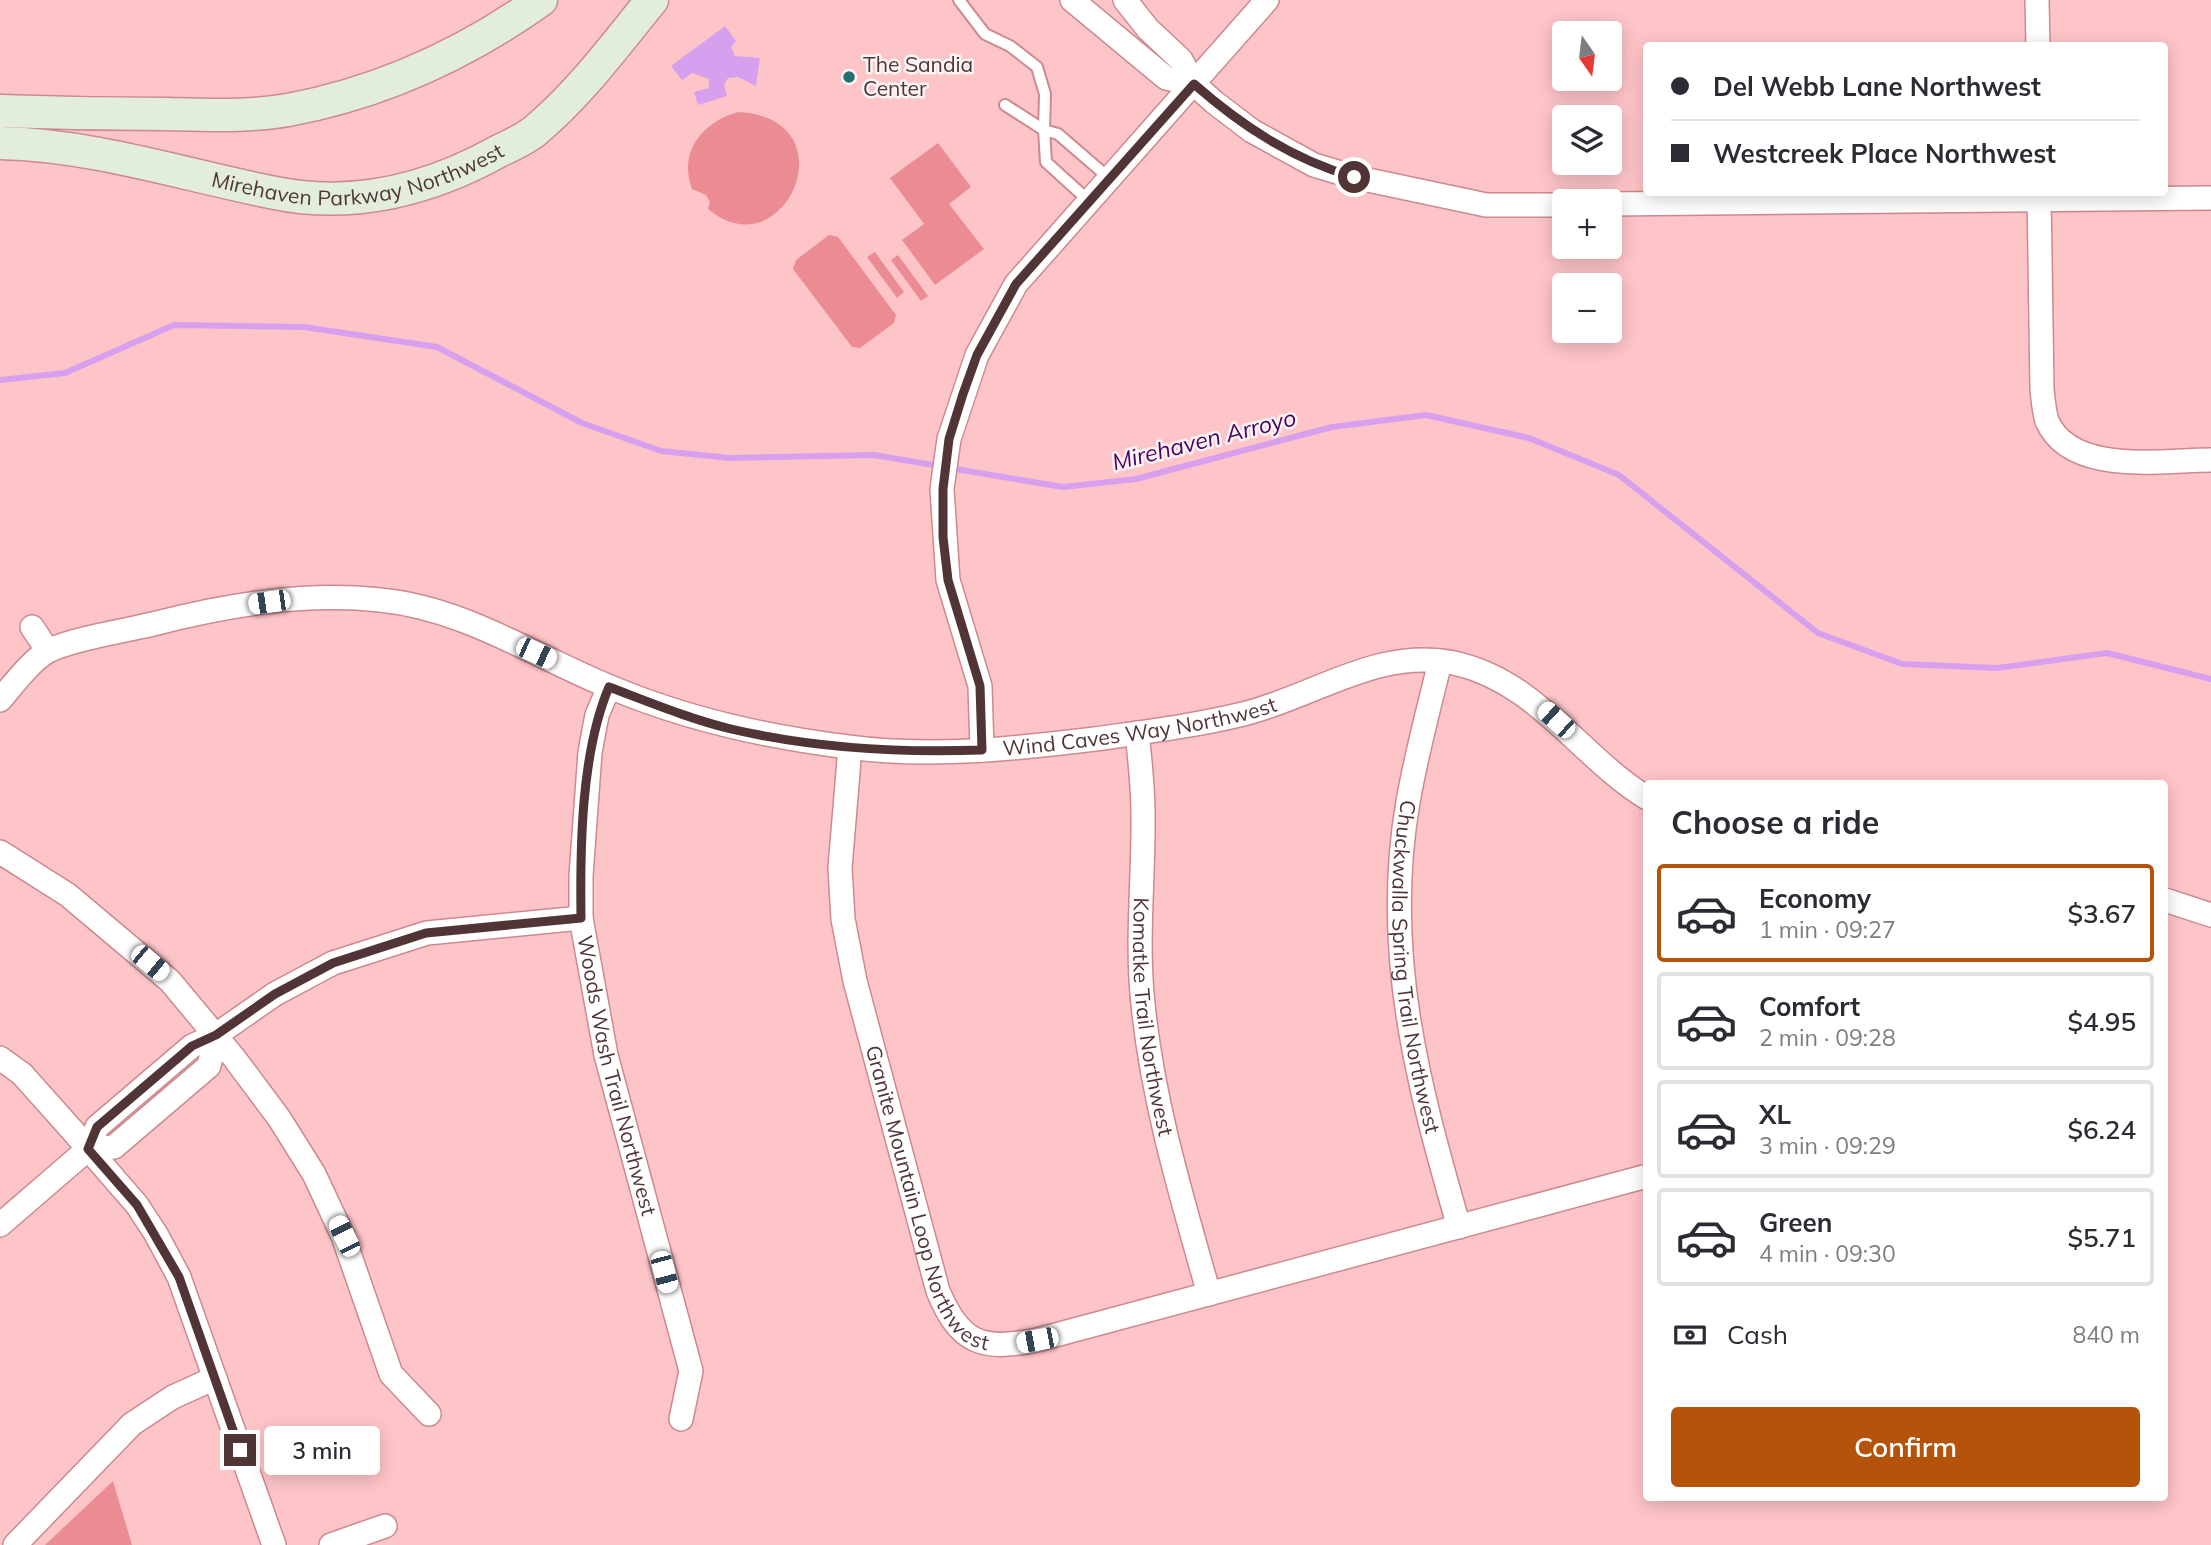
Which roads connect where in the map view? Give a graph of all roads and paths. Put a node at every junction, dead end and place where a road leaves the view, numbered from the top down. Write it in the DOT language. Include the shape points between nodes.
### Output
graph roads {
  1 [pos="541,0"];
  2 [pos="652,0"];
  3 [pos="958,0"];
  4 [pos="1072,0"];
  5 [pos="1125,0"];
  6 [pos="1267,0"];
  7 [pos="2037,0"];
  8 [pos="2038,42"];
  9 [pos="1194,84"];
  10 [pos="1005,105"];
  11 [pos="0,111"];
  12 [pos="1044,130"];
  13 [pos="0,143"];
  14 [pos="1109,178"];
  15 [pos="2039,196"];
  16 [pos="2211,198"];
  17 [pos="1089,201"];
  18 [pos="1622,204"];
  19 [pos="1552,205"];
  20 [pos="2211,460"];
  21 [pos="32,627"];
  22 [pos="48,651"];
  23 [pos="1440,662"];
  24 [pos="609,687"];
  25 [pos="0,699"];
  26 [pos="1137,733"];
  27 [pos="850,748"];
  28 [pos="982,750"];
  29 [pos="1643,796"];
  30 [pos="0,852"];
  31 [pos="2168,901"];
  32 [pos="2211,915"];
  33 [pos="581,918"];
  34 [pos="216,1035"];
  35 [pos="0,1058"];
  36 [pos="88,1149"];
  37 [pos="1643,1177"];
  38 [pos="0,1224"];
  39 [pos="1459,1227"];
  40 [pos="1209,1294"];
  41 [pos="215,1378"];
  42 [pos="429,1413"];
  43 [pos="681,1419"];
  44 [pos="385,1526"];
  45 [pos="15,1545"];
  46 [pos="274,1545"];
  47 [pos="331,1545"];
  1 -- 11 [label="street" via="456,53 403,78 286,110 228,115"];
  2 -- 13 [label="street, Mirehaven Parkway Northwest" via="590,79 534,132 465,170 405,191 343,199 279,194 49,144"];
  3 -- 12 [label="lane" via="985,34 1037,67 1045,94"];
  4 -- 9 [label="street" via="1166,78"];
  5 -- 9 [label="street" via="1181,60"];
  6 -- 9 [label="street"];
  7 -- 8 [label="street"];
  9 -- 14 [label="street"];
  9 -- 19 [label="street" via="1252,131 1314,165 1486,205"];
  10 -- 12 [label="lane"];
  12 -- 14 [label="lane" via="1058,134"];
  12 -- 17 [label="lane" via="1046,162"];
  14 -- 17 [label="street"];
  15 -- 16 [label="street"];
  15 -- 18 [label="street"];
  15 -- 20 [label="street" via="2042,389 2047,420 2069,448 2113,461"];
  17 -- 28 [label="street" via="1016,284 977,355 949,439 943,489 948,580 980,686"];
  21 -- 22 [label="street"];
  22 -- 24 [label="street, Wind Caves Way Northwest" via="214,609 297,598 382,600 463,618"];
  22 -- 25 [label="street"];
  23 -- 26 [label="street, Wind Caves Way Northwest" via="1390,663 1349,673 1259,710"];
  23 -- 29 [label="street, Wind Caves Way Northwest" via="1510,684 1536,701 1622,783"];
  23 -- 39 [label="street, Chuckwalla Spring Trail Northwest" via="1408,803 1399,934 1406,1020 1415,1064"];
  24 -- 27 [label="street, Wind Caves Way Northwest" via="731,729"];
  24 -- 33 [label="street, Woods Wash Trail Northwest" via="597,715 590,752"];
  26 -- 28 [label="street, Wind Caves Way Northwest"];
  26 -- 40 [label="street, Komatke Trail Northwest" via="1143,814 1142,1002 1160,1115"];
  27 -- 28 [label="street, Wind Caves Way Northwest"];
  27 -- 40 [label="street, Granite Mountain Loop Northwest" via="841,868 843,919 862,1008 938,1291 950,1319 973,1340 1001,1347"];
  30 -- 34 [label="street" via="68,895 170,981"];
  31 -- 32 [label="street"];
  33 -- 34 [label="street" via="438,932 383,945 333,963 275,994"];
  33 -- 43 [label="street, Woods Wash Trail Northwest" via="606,1055 691,1371"];
  34 -- 36 [label="street" via="209,1066 114,1147"];
  34 -- 42 [label="street" via="279,1118 314,1174 344,1236 391,1374"];
  35 -- 36 [label="street" via="22,1074"];
  36 -- 38 [label="street"];
  36 -- 41 [label="street" via="156,1234 179,1277"];
  37 -- 39 [label="street, Granite Mountain Loop Northwest"];
  39 -- 40 [label="street, Granite Mountain Loop Northwest"];
  41 -- 45 [label="street" via="173,1397 132,1424"];
  41 -- 46 [label="street"];
  44 -- 47 [label="street"];
}
